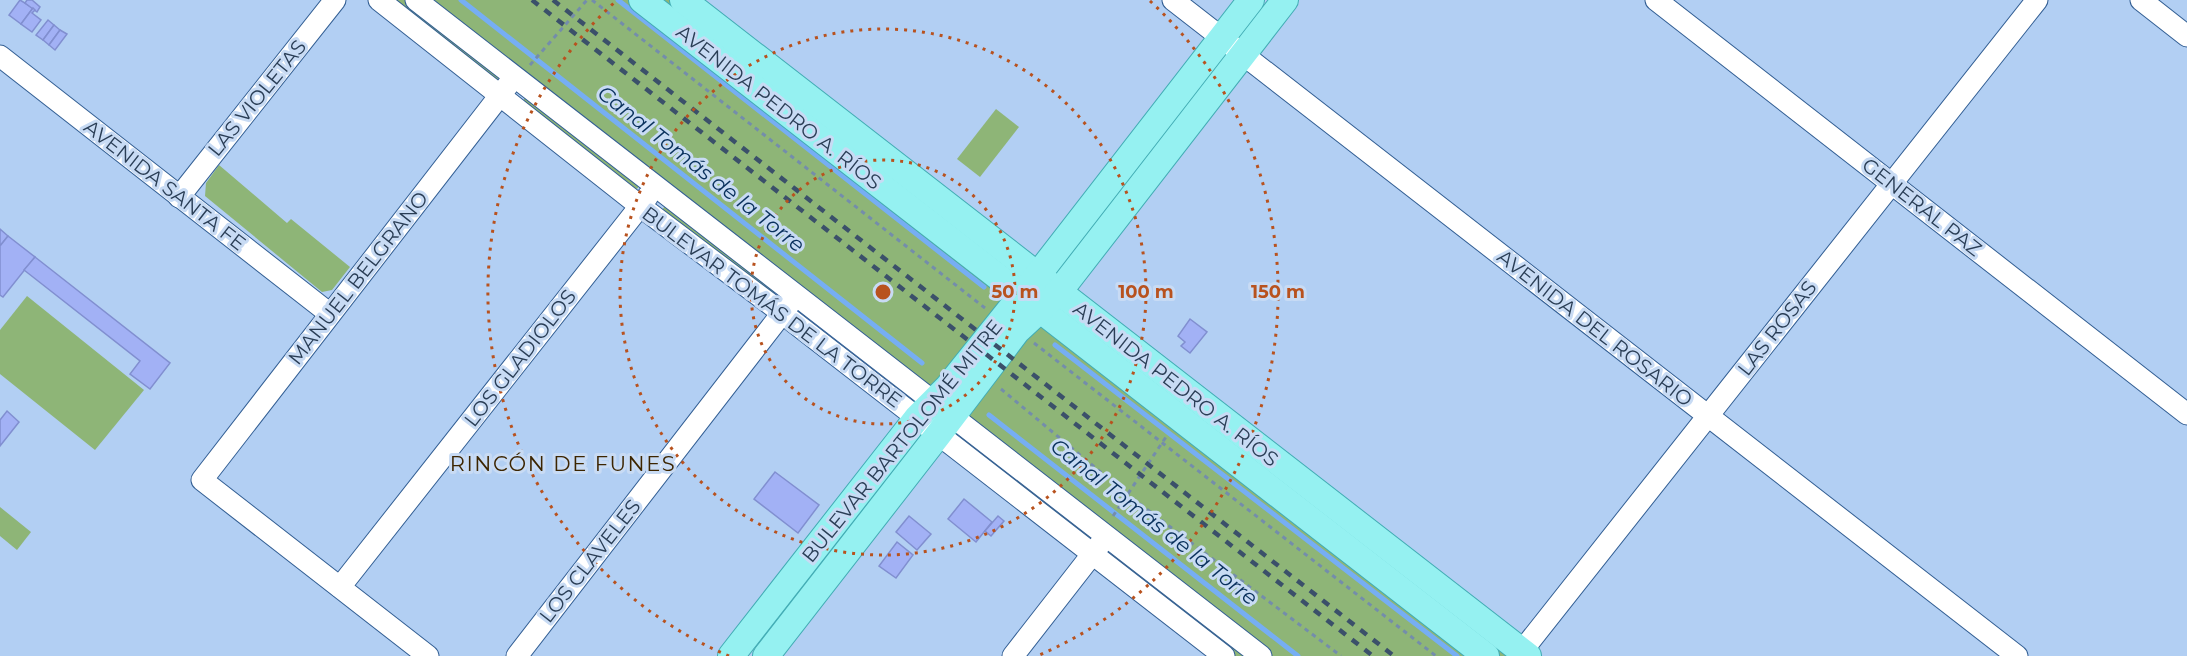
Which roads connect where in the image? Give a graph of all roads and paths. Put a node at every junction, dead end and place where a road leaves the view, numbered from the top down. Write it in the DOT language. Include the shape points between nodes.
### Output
graph roads {
  1 [pos="335,0"];
  2 [pos="379,0"];
  3 [pos="416,0"];
  4 [pos="587,0"];
  5 [pos="642,0"];
  6 [pos="683,0"];
  7 [pos="1173,0"];
  8 [pos="1251,0"];
  9 [pos="1285,0"];
  10 [pos="1656,0"];
  11 [pos="2037,0"];
  12 [pos="2141,0"];
  13 [pos="2187,36"];
  14 [pos="1222,38"];
  15 [pos="1243,54"];
  16 [pos="0,56"];
  17 [pos="532,63"];
  18 [pos="514,77"];
  19 [pos="500,96"];
  20 [pos="1892,184"];
  21 [pos="656,186"];
  22 [pos="178,197"];
  23 [pos="640,206"];
  24 [pos="1029,285"];
  25 [pos="796,296"];
  26 [pos="1050,302"];
  27 [pos="782,313"];
  28 [pos="330,314"];
  29 [pos="984,375"];
  30 [pos="2187,414"];
  31 [pos="1708,416"];
  32 [pos="936,418"];
  33 [pos="1168,434"];
  34 [pos="1128,495"];
  35 [pos="1109,528"];
  36 [pos="1093,554"];
  37 [pos="340,587"];
  38 [pos="1522,654"];
  39 [pos="428,656"];
  40 [pos="517,656"];
  41 [pos="731,656"];
  42 [pos="766,656"];
  43 [pos="1013,656"];
  44 [pos="1224,656"];
  45 [pos="1261,656"];
  46 [pos="1341,656"];
  47 [pos="1486,656"];
  48 [pos="2017,656"];
  1 -- 22 [label="street, LAS VIOLETAS"];
  2 -- 19 [label="street, BULEVAR TOMÁS DE LA TORRE"];
  3 -- 18 [label="street, BULEVAR TOMÁS DE LA TORRE"];
  4 -- 17 [label="path"];
  5 -- 24 [label="main road, AVENIDA PEDRO A. RÍOS"];
  6 -- 24 [label="main road, AVENIDA PEDRO A. RÍOS"];
  7 -- 14 [label="street, AVENIDA DEL ROSARIO"];
  8 -- 14 [label="main road, BULEVAR BARTOLOMÉ MITRE"];
  9 -- 15 [label="main road, BULEVAR BARTOLOMÉ MITRE"];
  10 -- 20 [label="street, GENERAL PAZ"];
  11 -- 20 [label="street, LAS ROSAS"];
  12 -- 13 [label="street"];
  14 -- 15 [label="street, AVENIDA DEL ROSARIO"];
  14 -- 24 [label="main road, BULEVAR BARTOLOMÉ MITRE"];
  15 -- 26 [label="main road, BULEVAR BARTOLOMÉ MITRE"];
  15 -- 31 [label="street, AVENIDA DEL ROSARIO"];
  16 -- 22 [label="street, AVENIDA SANTA FE"];
  18 -- 19 [label="street, MANUEL BELGRANO"];
  18 -- 21 [label="street, BULEVAR TOMÁS DE LA TORRE"];
  19 -- 23 [label="street, BULEVAR TOMÁS DE LA TORRE"];
  19 -- 28 [label="street, MANUEL BELGRANO"];
  20 -- 30 [label="street, GENERAL PAZ"];
  20 -- 31 [label="street, LAS ROSAS"];
  21 -- 23 [label="street, LOS GLADIOLOS"];
  21 -- 25 [label="street, BULEVAR TOMÁS DE LA TORRE"];
  22 -- 28 [label="street, AVENIDA SANTA FE"];
  23 -- 27 [label="street, BULEVAR TOMÁS DE LA TORRE"];
  23 -- 37 [label="street, LOS GLADIOLOS"];
  24 -- 26 [label="main road, AVENIDA PEDRO A. RÍOS"];
  24 -- 32 [label="main road, BULEVAR BARTOLOMÉ MITRE" via="948,387"];
  25 -- 27 [label="street, LOS CLAVELES"];
  25 -- 32 [label="street, BULEVAR TOMÁS DE LA TORRE"];
  26 -- 29 [label="main road, BULEVAR BARTOLOMÉ MITRE" via="1017,331"];
  26 -- 38 [label="main road, AVENIDA PEDRO A. RÍOS"];
  26 -- 47 [label="main road, AVENIDA PEDRO A. RÍOS"];
  27 -- 32 [label="street, BULEVAR TOMÁS DE LA TORRE"];
  27 -- 40 [label="street, LOS CLAVELES"];
  28 -- 37 [label="street, MANUEL BELGRANO" via="202,480"];
  29 -- 32 [label="main road, BULEVAR BARTOLOMÉ MITRE"];
  29 -- 34 [label="path"];
  31 -- 38 [label="street, LAS ROSAS"];
  31 -- 48 [label="street, AVENIDA DEL ROSARIO"];
  32 -- 35 [label="street, BULEVAR TOMÁS DE LA TORRE"];
  32 -- 36 [label="street, BULEVAR TOMÁS DE LA TORRE"];
  32 -- 41 [label="main road, BULEVAR BARTOLOMÉ MITRE"];
  32 -- 42 [label="main road, BULEVAR BARTOLOMÉ MITRE"];
  33 -- 34 [label="path"];
  34 -- 35 [label="path"];
  34 -- 46 [label="path"];
  35 -- 36 [label="street"];
  35 -- 45 [label="street, BULEVAR TOMÁS DE LA TORRE"];
  36 -- 43 [label="street"];
  36 -- 44 [label="street, BULEVAR TOMÁS DE LA TORRE"];
  37 -- 39 [label="street"];
}
